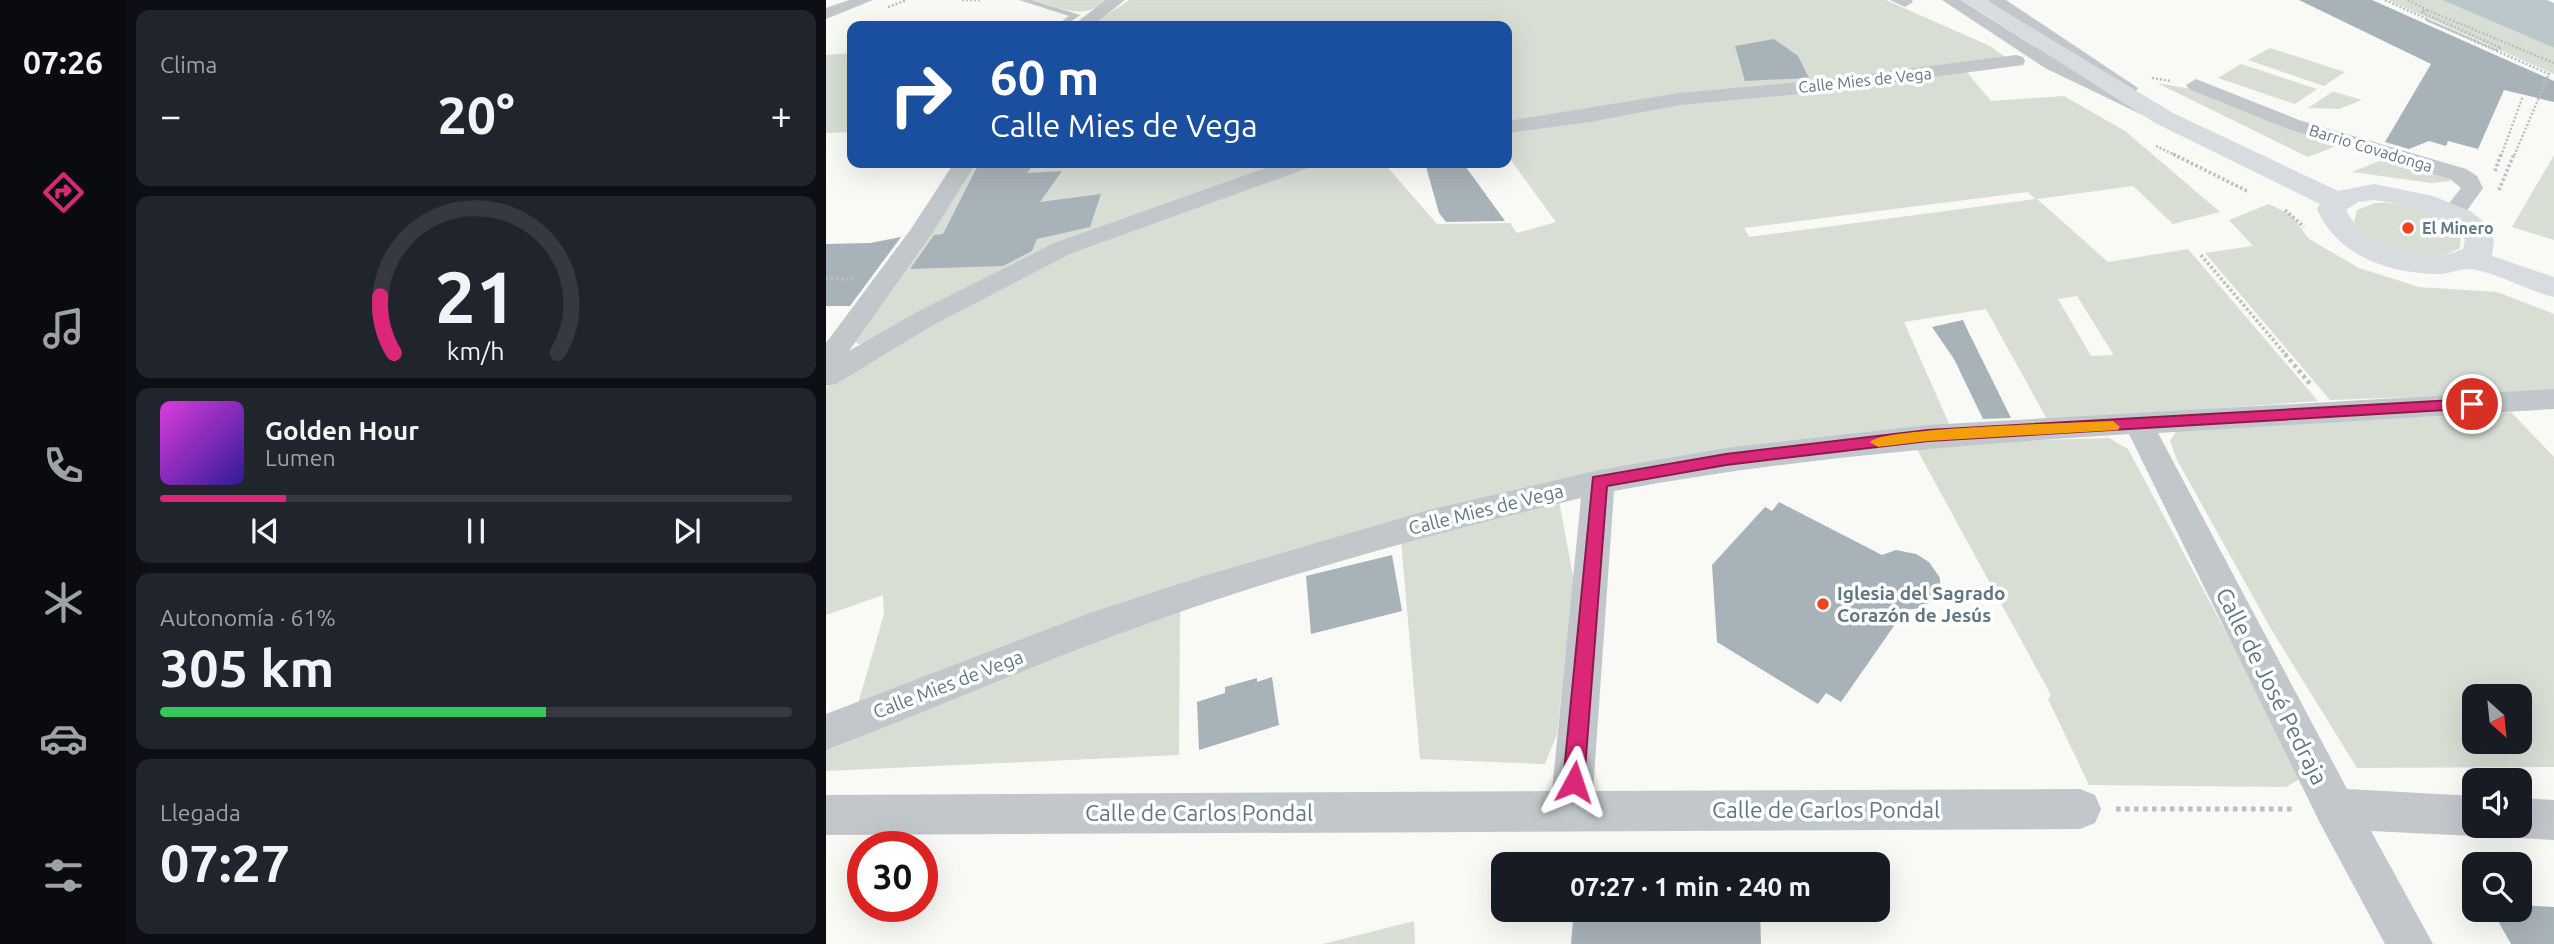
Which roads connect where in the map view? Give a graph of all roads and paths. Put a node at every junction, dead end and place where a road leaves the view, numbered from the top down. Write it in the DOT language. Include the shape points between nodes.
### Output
graph roads {
  1 [pos="865,0"];
  2 [pos="962,0"];
  3 [pos="981,0"];
  4 [pos="1023,0"];
  5 [pos="1117,0"];
  6 [pos="1950,0"];
  7 [pos="1972,0"];
  8 [pos="1995,0"];
  9 [pos="2388,0"];
  10 [pos="2408,0"];
  11 [pos="2427,10"];
  12 [pos="2421,12"];
  13 [pos="826,14"];
  14 [pos="2429,20"];
  15 [pos="1078,21"];
  16 [pos="2016,61"];
  17 [pos="2554,63"];
  18 [pos="2196,85"];
  19 [pos="2523,96"];
  20 [pos="2235,100"];
  21 [pos="2283,108"];
  22 [pos="2164,118"];
  23 [pos="1512,126"];
  24 [pos="962,168"];
  25 [pos="1286,168"];
  26 [pos="2491,179"];
  27 [pos="2498,194"];
  28 [pos="2337,201"];
  29 [pos="2453,214"];
  30 [pos="2476,253"];
  31 [pos="2201,256"];
  32 [pos="2554,278"];
  33 [pos="2554,288"];
  34 [pos="826,363"];
  35 [pos="826,377"];
  36 [pos="2554,399"];
  37 [pos="2334,413"];
  38 [pos="2139,425"];
  39 [pos="1599,482"];
  40 [pos="826,732"];
  41 [pos="1571,809"];
  42 [pos="2080,809"];
  43 [pos="2336,809"];
  44 [pos="826,815"];
  45 [pos="2462,815"];
  46 [pos="2532,819"];
  47 [pos="2554,820"];
  48 [pos="2410,944"];
  1 -- 13 [label="street"];
  2 -- 3 [label="path"];
  4 -- 15 [label="lane"];
  5 -- 15 [label="street"];
  6 -- 22 [label="street" via="2049,65"];
  7 -- 22 [label="main road"];
  8 -- 22 [label="street" via="2125,85"];
  9 -- 12 [label="path"];
  9 -- 14 [label="path"];
  10 -- 11 [label="path"];
  11 -- 12 [label="path"];
  11 -- 17 [label="path"];
  12 -- 14 [label="path" via="2501,48"];
  14 -- 27 [label="path" via="2549,74"];
  16 -- 23 [label="street, Calle Mies de Vega" via="1680,99"];
  18 -- 20 [label="street, Barrio Covadonga"];
  19 -- 26 [label="path"];
  20 -- 21 [label="street, Barrio Covadonga"];
  20 -- 29 [label="street, Barrio Covadonga" via="2292,124 2458,174 2472,188"];
  22 -- 28 [label="main road"];
  24 -- 34 [label="street"];
  25 -- 35 [label="street" via="1063,248 924,319"];
  28 -- 29 [label="main road" via="2352,194 2388,194 2428,202"];
  28 -- 30 [label="main road" via="2331,209 2342,232 2381,254 2432,265 2454,264"];
  29 -- 30 [label="main road" via="2473,230"];
  30 -- 32 [label="main road"];
  30 -- 33 [label="main road"];
  31 -- 37 [label="path"];
  36 -- 37 [label="street, Calle Mies de Vega"];
  37 -- 38 [label="street, Calle Mies de Vega"];
  38 -- 39 [label="street, Calle Mies de Vega" via="1928,436 1726,459"];
  38 -- 43 [label="street, Calle de José Pedraja"];
  39 -- 40 [label="street, Calle Mies de Vega" via="1429,522 1200,591"];
  39 -- 41 [label="street"];
  41 -- 42 [label="street, Calle de Carlos Pondal"];
  41 -- 44 [label="street, Calle de Carlos Pondal"];
  42 -- 43 [label="path"];
  43 -- 45 [label="street"];
  43 -- 48 [label="street, Calle de José Pedraja"];
  46 -- 47 [label="street"];
}
